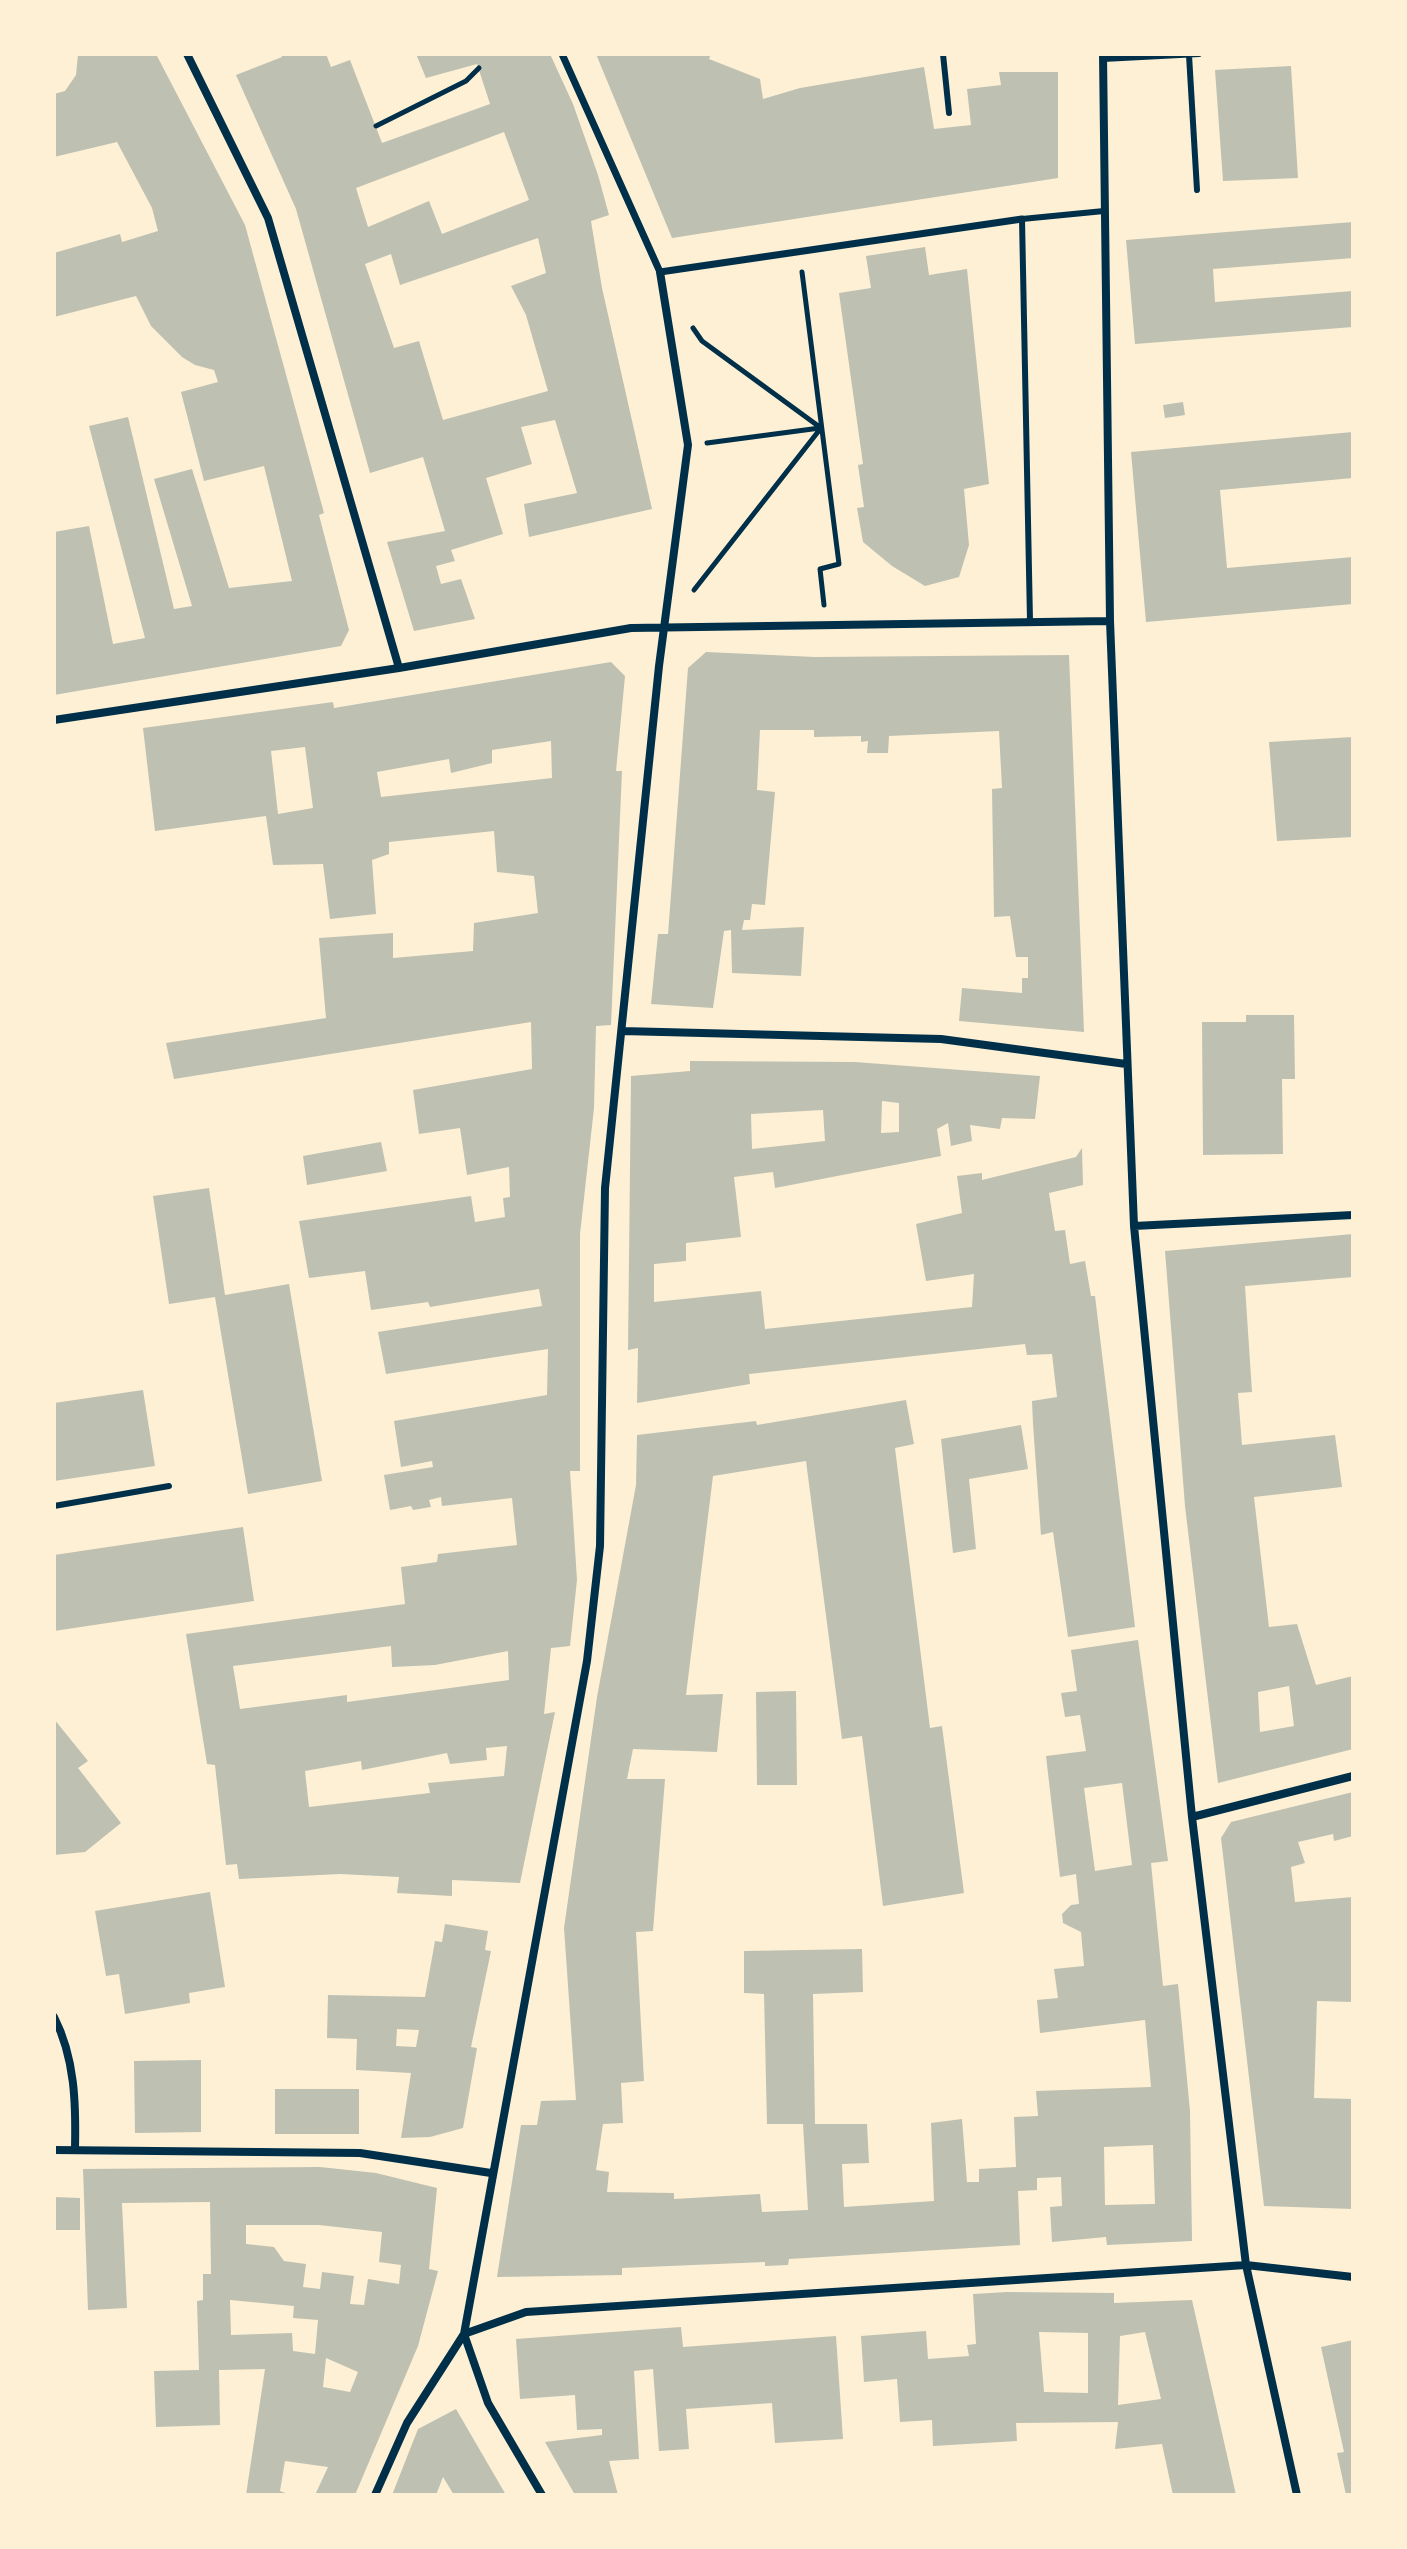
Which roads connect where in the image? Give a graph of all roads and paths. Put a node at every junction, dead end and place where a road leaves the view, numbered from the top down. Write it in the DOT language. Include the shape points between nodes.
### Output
graph roads {
  1 [pos="187,54"];
  2 [pos="562,54"];
  3 [pos="943,54"];
  4 [pos="1199,54"];
  5 [pos="1189,55"];
  6 [pos="1103,57"];
  7 [pos="479,68"];
  8 [pos="949,113"];
  9 [pos="376,126"];
  10 [pos="1197,190"];
  11 [pos="1104,211"];
  12 [pos="1022,219"];
  13 [pos="799,252"];
  14 [pos="660,272"];
  15 [pos="688,318"];
  16 [pos="821,428"];
  17 [pos="688,445"];
  18 [pos="1030,621"];
  19 [pos="1110,621"];
  20 [pos="826,623"];
  21 [pos="665,627"];
  22 [pos="399,668"];
  23 [pos="54,720"];
  24 [pos="622,1031"];
  25 [pos="1126,1064"];
  26 [pos="1353,1215"];
  27 [pos="1134,1226"];
  28 [pos="169,1486"];
  29 [pos="54,1506"];
  30 [pos="1353,1776"];
  31 [pos="1192,1817"];
  32 [pos="54,2017"];
  33 [pos="75,2148"];
  34 [pos="54,2150"];
  35 [pos="491,2173"];
  36 [pos="1246,2265"];
  37 [pos="1353,2277"];
  38 [pos="464,2334"];
  39 [pos="375,2495"];
  40 [pos="542,2495"];
  41 [pos="1297,2495"];
  1 -- 22 [label="street" via="268,218"];
  2 -- 14 [label="street"];
  3 -- 8 [label="lane"];
  4 -- 5 [label="lane"];
  5 -- 6 [label="lane"];
  5 -- 10 [label="lane"];
  6 -- 11 [label="street"];
  7 -- 9 [label="path" via="466,81"];
  11 -- 12 [label="lane"];
  11 -- 19 [label="street"];
  12 -- 13 [label="street"];
  12 -- 18 [label="lane"];
  13 -- 14 [label="street"];
  13 -- 16 [label="path"];
  14 -- 17 [label="street"];
  15 -- 16 [label="path" via="702,341"];
  16 -- 17 [label="path"];
  16 -- 20 [label="path" via="839,564 820,569"];
  16 -- 21 [label="path"];
  17 -- 21 [label="street"];
  18 -- 19 [label="street"];
  18 -- 20 [label="street"];
  19 -- 25 [label="street"];
  20 -- 21 [label="street"];
  21 -- 22 [label="street" via="631,628"];
  21 -- 24 [label="street"];
  22 -- 23 [label="street"];
  24 -- 25 [label="street" via="941,1039"];
  24 -- 35 [label="street" via="605,1188 600,1546 592,1618"];
  25 -- 27 [label="street"];
  26 -- 27 [label="street"];
  27 -- 31 [label="street"];
  28 -- 29 [label="lane"];
  30 -- 31 [label="street"];
  31 -- 36 [label="street"];
  32 -- 33 [label="street" via="76,2094"];
  33 -- 34 [label="street"];
  33 -- 35 [label="street" via="360,2153"];
  35 -- 38 [label="street"];
  36 -- 37 [label="street"];
  36 -- 38 [label="street" via="526,2312"];
  36 -- 41 [label="street"];
  38 -- 39 [label="street" via="407,2423"];
  38 -- 40 [label="street" via="488,2403"];
}
